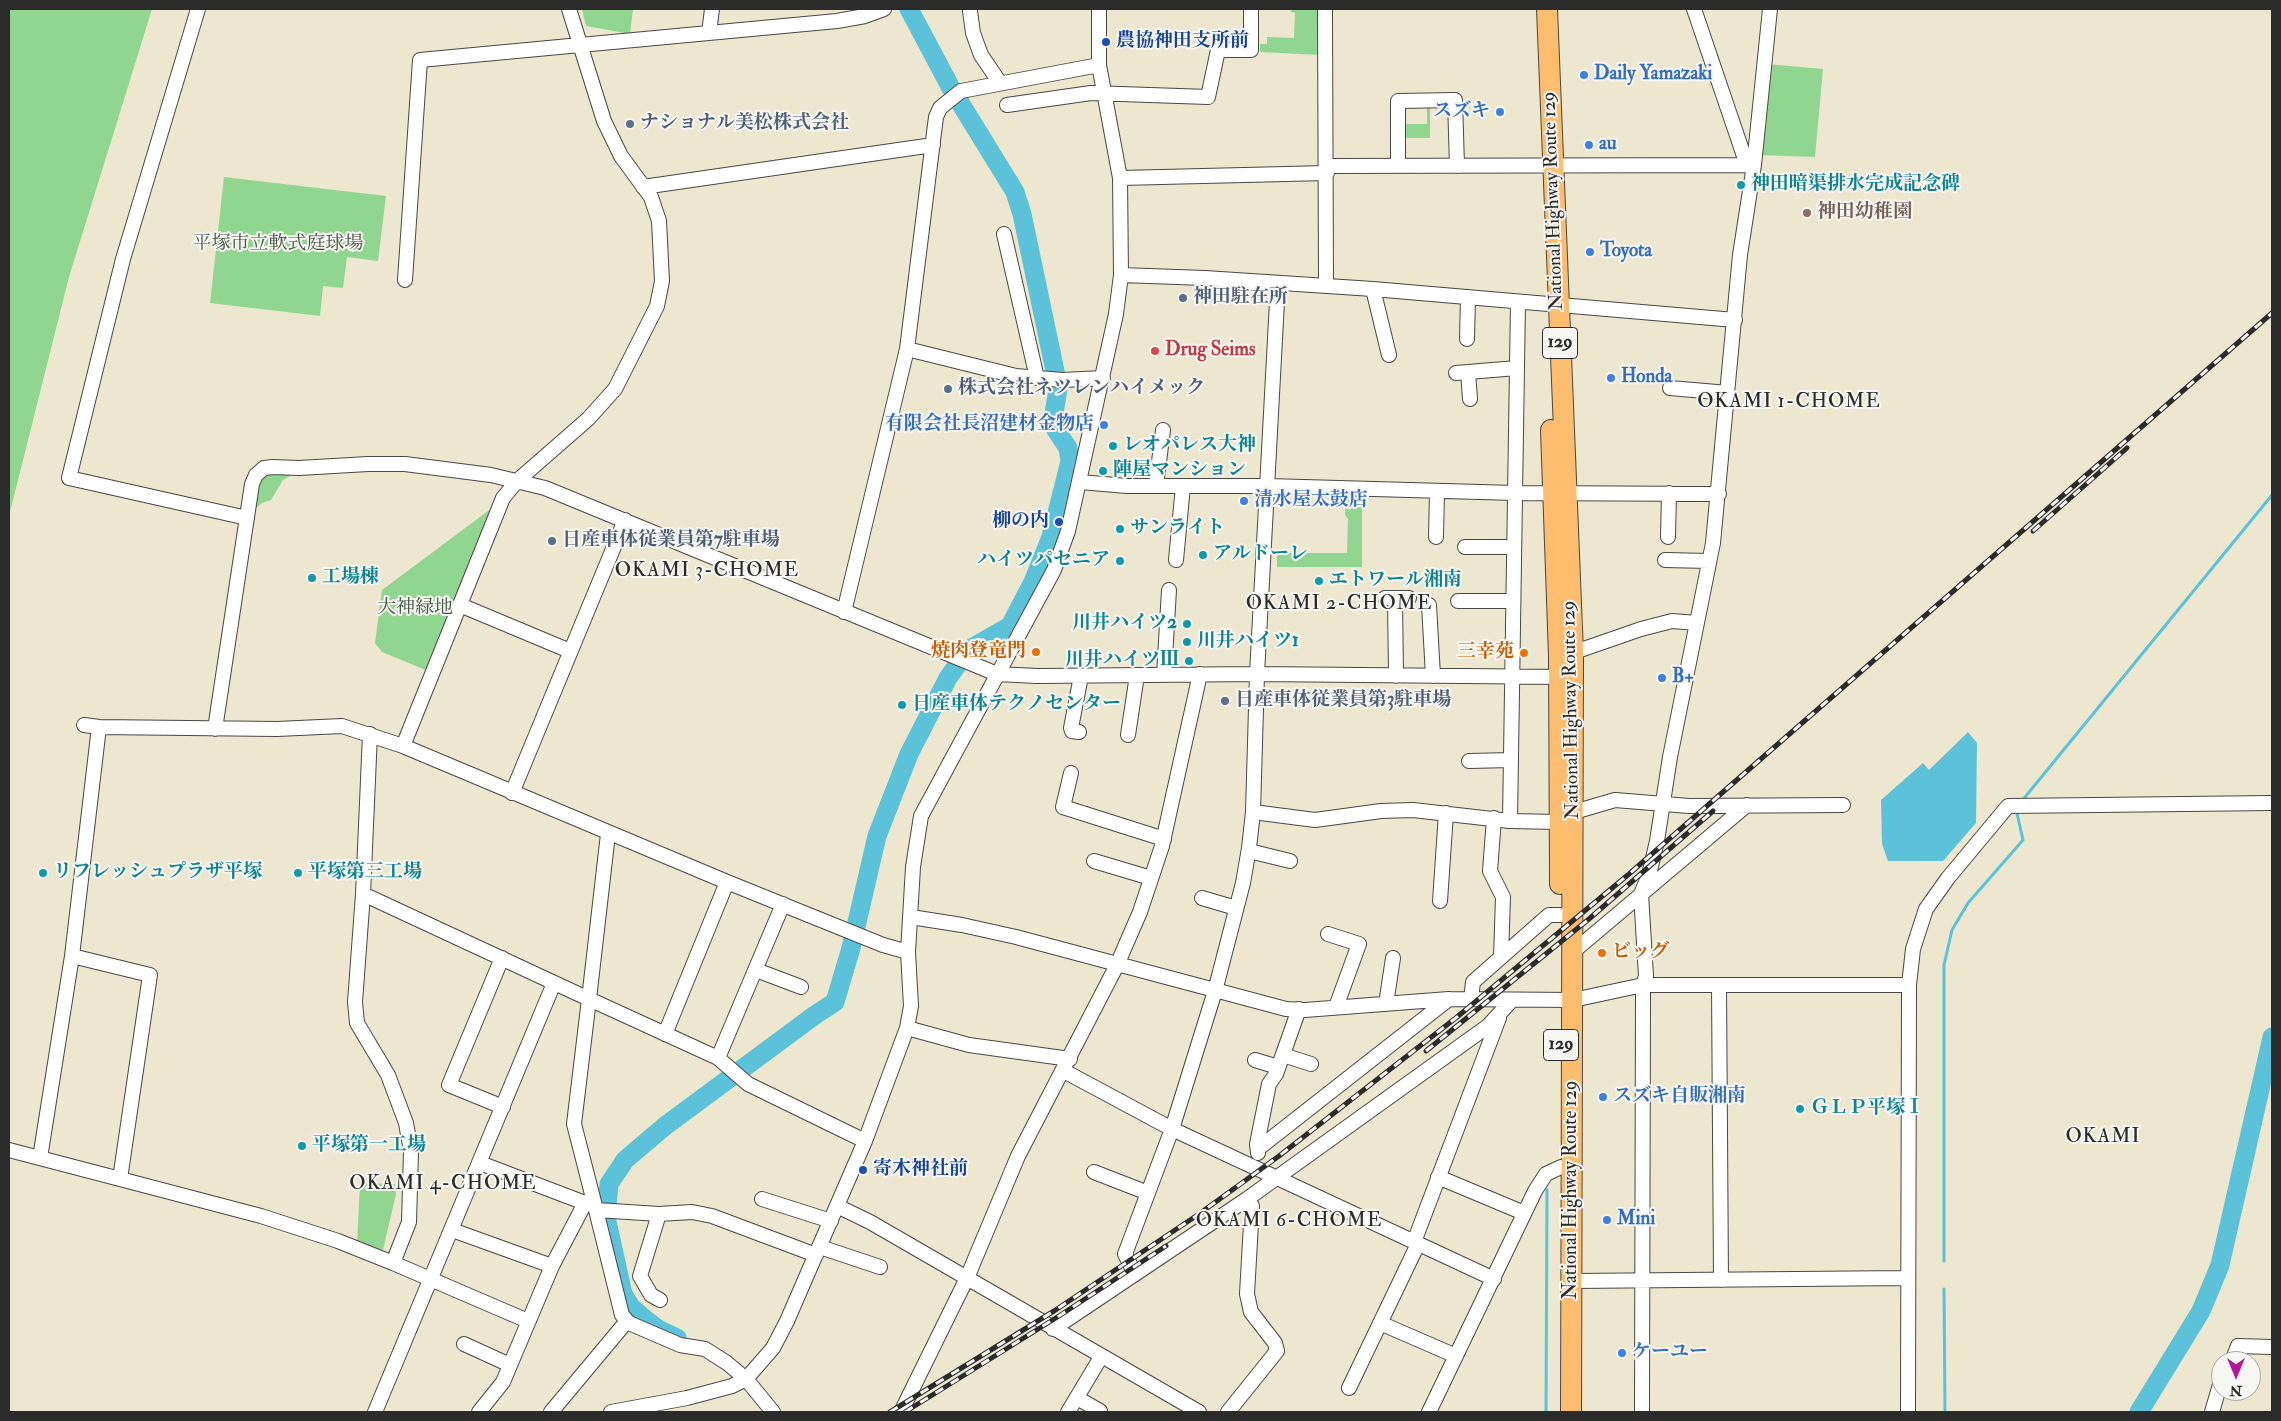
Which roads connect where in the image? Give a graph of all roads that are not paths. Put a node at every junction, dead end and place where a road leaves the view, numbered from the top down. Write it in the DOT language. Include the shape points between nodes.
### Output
graph roads {
  1 [pos="198,9"];
  2 [pos="569,9"];
  3 [pos="712,9"];
  4 [pos="884,9"];
  5 [pos="1099,9"];
  6 [pos="1251,9"];
  7 [pos="1325,9"];
  8 [pos="1534,9"];
  9 [pos="1547,9"];
  10 [pos="1694,9"];
  11 [pos="1770,9"];
  12 [pos="970,11"];
  13 [pos="709,34"];
  14 [pos="580,44"];
  15 [pos="1099,65"];
  16 [pos="1000,83"];
  17 [pos="1104,92"];
  18 [pos="1007,106"];
  19 [pos="933,145"];
  20 [pos="1751,165"];
  21 [pos="1398,166"];
  22 [pos="1457,166"];
  23 [pos="1546,166"];
  24 [pos="1327,170"];
  25 [pos="1120,178"];
  26 [pos="643,187"];
  27 [pos="1004,234"];
  28 [pos="1122,275"];
  29 [pos="404,280"];
  30 [pos="1278,282"];
  31 [pos="1326,286"];
  32 [pos="1372,289"];
  33 [pos="1468,297"];
  34 [pos="1518,302"];
  35 [pos="1552,304"];
  36 [pos="1735,320"];
  37 [pos="1467,339"];
  38 [pos="907,349"];
  39 [pos="1390,355"];
  40 [pos="1517,368"];
  41 [pos="1037,378"];
  42 [pos="1102,378"];
  43 [pos="1670,388"];
  44 [pos="1728,394"];
  45 [pos="1470,399"];
  46 [pos="1163,430"];
  47 [pos="517,482"];
  48 [pos="1080,482"];
  49 [pos="1156,486"];
  50 [pos="1183,486"];
  51 [pos="1268,486"];
  52 [pos="1437,491"];
  53 [pos="1561,492"];
  54 [pos="1515,493"];
  55 [pos="1669,493"];
  56 [pos="1719,494"];
  57 [pos="247,518"];
  58 [pos="624,520"];
  59 [pos="1436,537"];
  60 [pos="1668,537"];
  61 [pos="1465,547"];
  62 [pos="1514,547"];
  63 [pos="1176,560"];
  64 [pos="1665,560"];
  65 [pos="1709,561"];
  66 [pos="1169,590"];
  67 [pos="1396,598"];
  68 [pos="1458,601"];
  69 [pos="1513,601"];
  70 [pos="460,605"];
  71 [pos="1429,605"];
  72 [pos="844,612"];
  73 [pos="1697,622"];
  74 [pos="570,651"];
  75 [pos="1566,655"];
  76 [pos="998,674"];
  77 [pos="1200,674"];
  78 [pos="1257,674"];
  79 [pos="1137,675"];
  80 [pos="1164,675"];
  81 [pos="1081,676"];
  82 [pos="1396,676"];
  83 [pos="1432,676"];
  84 [pos="1512,677"];
  85 [pos="1566,677"];
  86 [pos="84,725"];
  87 [pos="99,727"];
  88 [pos="1071,728"];
  89 [pos="215,729"];
  90 [pos="370,734"];
  91 [pos="1128,735"];
  92 [pos="403,746"];
  93 [pos="1511,760"];
  94 [pos="1469,761"];
  95 [pos="1066,779"];
  96 [pos="512,793"];
  97 [pos="2272,803"];
  98 [pos="1663,804"];
  99 [pos="1747,805"];
  100 [pos="1843,805"];
  101 [pos="1253,812"];
  102 [pos="1446,813"];
  103 [pos="1567,817"];
  104 [pos="1494,818"];
  105 [pos="1510,821"];
  106 [pos="608,834"];
  107 [pos="1164,839"];
  108 [pos="1248,851"];
  109 [pos="1290,861"];
  110 [pos="1094,862"];
  111 [pos="1151,878"];
  112 [pos="727,882"];
  113 [pos="364,894"];
  114 [pos="1437,894"];
  115 [pos="1641,894"];
  116 [pos="1202,898"];
  117 [pos="783,904"];
  118 [pos="1236,908"];
  119 [pos="1560,916"];
  120 [pos="911,917"];
  121 [pos="1336,932"];
  122 [pos="1574,951"];
  123 [pos="908,952"];
  124 [pos="72,956"];
  125 [pos="1501,957"];
  126 [pos="502,958"];
  127 [pos="1393,958"];
  128 [pos="1117,965"];
  129 [pos="756,970"];
  130 [pos="554,983"];
  131 [pos="1643,985"];
  132 [pos="1719,985"];
  133 [pos="1909,985"];
  134 [pos="801,987"];
  135 [pos="1215,991"];
  136 [pos="589,999"];
  137 [pos="1449,999"];
  138 [pos="1471,999"];
  139 [pos="1512,1000"];
  140 [pos="1567,1000"];
  141 [pos="1386,1004"];
  142 [pos="1336,1008"];
  143 [pos="1292,1009"];
  144 [pos="1500,1015"];
  145 [pos="908,1028"];
  146 [pos="665,1034"];
  147 [pos="718,1058"];
  148 [pos="1255,1060"];
  149 [pos="1280,1061"];
  150 [pos="1311,1064"];
  151 [pos="1067,1065"];
  152 [pos="503,1107"];
  153 [pos="1172,1129"];
  154 [pos="865,1141"];
  155 [pos="1259,1148"];
  156 [pos="9,1150"];
  157 [pos="40,1158"];
  158 [pos="480,1163"];
  159 [pos="1561,1167"];
  160 [pos="1257,1168"];
  161 [pos="1094,1172"];
  162 [pos="1438,1177"];
  163 [pos="120,1178"];
  164 [pos="1277,1178"];
  165 [pos="1148,1193"];
  166 [pos="762,1199"];
  167 [pos="1247,1199"];
  168 [pos="592,1204"];
  169 [pos="837,1206"];
  170 [pos="1524,1213"];
  171 [pos="659,1214"];
  172 [pos="831,1221"];
  173 [pos="452,1230"];
  174 [pos="1416,1243"];
  175 [pos="818,1251"];
  176 [pos="393,1263"];
  177 [pos="552,1266"];
  178 [pos="880,1267"];
  179 [pos="1135,1274"];
  180 [pos="967,1278"];
  181 [pos="1908,1278"];
  182 [pos="431,1279"];
  183 [pos="1494,1279"];
  184 [pos="1642,1280"];
  185 [pos="1721,1280"];
  186 [pos="1572,1281"];
  187 [pos="652,1299"];
  188 [pos="627,1320"];
  189 [pos="528,1321"];
  190 [pos="1380,1323"];
  191 [pos="1054,1329"];
  192 [pos="472,1345"];
  193 [pos="2272,1347"];
  194 [pos="2236,1351"];
  195 [pos="1456,1356"];
  196 [pos="1101,1357"];
  197 [pos="510,1365"];
  198 [pos="746,1378"];
  199 [pos="1349,1388"];
  200 [pos="1077,1398"];
  201 [pos="658,1408"];
  202 [pos="1100,1411"];
  203 [pos="375,1412"];
  204 [pos="479,1412"];
  205 [pos="551,1412"];
  206 [pos="611,1412"];
  207 [pos="773,1412"];
  208 [pos="901,1412"];
  209 [pos="1068,1412"];
  210 [pos="1199,1412"];
  211 [pos="1228,1412"];
  212 [pos="1429,1412"];
  213 [pos="1559,1412"];
  214 [pos="1571,1412"];
  215 [pos="1642,1412"];
  216 [pos="1908,1412"];
  1 -- 57 [label="street" via="123,259 69,478"];
  2 -- 14 [label="street"];
  3 -- 13 [label="street"];
  4 -- 13 [label="street" via="837,21"];
  5 -- 15 [label="street"];
  6 -- 17 [label="street" via="1251,50 1218,50 1208,97"];
  7 -- 24 [label="street"];
  8 -- 23 [label="highway, National Highway Route 129 / 129"];
  9 -- 23 [label="highway, National Highway Route 129 / 129"];
  10 -- 20 [label="street"];
  11 -- 20 [label="street"];
  12 -- 16 [label="street" via="981,55"];
  13 -- 14 [label="street"];
  14 -- 26 [label="street" via="611,137"];
  14 -- 29 [label="street" via="420,60"];
  15 -- 16 [label="street"];
  15 -- 17 [label="street"];
  16 -- 19 [label="street" via="961,91 950,98 936,117"];
  17 -- 18 [label="street"];
  17 -- 25 [label="street"];
  19 -- 26 [label="street"];
  19 -- 38 [label="street"];
  20 -- 23 [label="street"];
  20 -- 36 [label="street"];
  21 -- 22 [label="street"];
  21 -- 22 [label="street" via="1398,102 1454,100"];
  21 -- 24 [label="street"];
  22 -- 23 [label="street"];
  23 -- 35 [label="highway, National Highway Route 129 / 129"];
  24 -- 25 [label="street"];
  24 -- 31 [label="street"];
  25 -- 28 [label="street"];
  26 -- 47 [label="street" via="651,197 660,221 662,282 657,306 615,389 588,419"];
  27 -- 41 [label="street"];
  28 -- 30 [label="street"];
  28 -- 42 [label="street"];
  30 -- 31 [label="street"];
  30 -- 51 [label="street"];
  31 -- 32 [label="street"];
  32 -- 33 [label="street"];
  32 -- 39 [label="street"];
  33 -- 34 [label="street"];
  33 -- 37 [label="street"];
  34 -- 35 [label="street"];
  34 -- 40 [label="street"];
  35 -- 36 [label="street"];
  35 -- 53 [label="highway, National Highway Route 129 / 129"];
  36 -- 44 [label="street"];
  38 -- 41 [label="street" via="1016,376"];
  38 -- 72 [label="street"];
  40 -- 45 [label="street" via="1462,373"];
  40 -- 54 [label="street"];
  41 -- 42 [label="street"];
  42 -- 48 [label="street"];
  43 -- 44 [label="street"];
  44 -- 56 [label="street"];
  46 -- 49 [label="street"];
  47 -- 57 [label="street" via="491,475 405,464 264,468 252,484"];
  47 -- 58 [label="street" via="545,488"];
  47 -- 70 [label="street" via="500,500"];
  48 -- 49 [label="street"];
  48 -- 76 [label="street" via="1054,570"];
  49 -- 50 [label="street"];
  50 -- 51 [label="street"];
  50 -- 63 [label="street"];
  51 -- 52 [label="street"];
  51 -- 78 [label="street"];
  52 -- 54 [label="street"];
  52 -- 59 [label="street"];
  53 -- 54 [label="street"];
  53 -- 55 [label="street"];
  53 -- 75 [label="highway, National Highway Route 129 / 129"];
  54 -- 62 [label="street"];
  55 -- 56 [label="street"];
  55 -- 60 [label="street"];
  56 -- 65 [label="street"];
  57 -- 89 [label="street"];
  58 -- 72 [label="street"];
  58 -- 74 [label="street"];
  61 -- 62 [label="street"];
  62 -- 69 [label="street"];
  64 -- 65 [label="street"];
  65 -- 73 [label="street"];
  66 -- 80 [label="street"];
  67 -- 82 [label="street" via="1390,642"];
  68 -- 69 [label="street"];
  69 -- 84 [label="street"];
  70 -- 74 [label="street"];
  70 -- 92 [label="street"];
  71 -- 83 [label="street"];
  72 -- 76 [label="street"];
  73 -- 75 [label="street" via="1664,623"];
  73 -- 98 [label="street"];
  74 -- 96 [label="street"];
  75 -- 85 [label="highway, National Highway Route 129 / 129"];
  76 -- 81 [label="street"];
  76 -- 120 [label="street" via="921,816 913,867"];
  77 -- 78 [label="street"];
  77 -- 80 [label="street"];
  77 -- 107 [label="street"];
  78 -- 82 [label="street"];
  78 -- 101 [label="street"];
  79 -- 80 [label="street"];
  79 -- 81 [label="street"];
  79 -- 91 [label="street"];
  81 -- 88 [label="street"];
  82 -- 83 [label="street"];
  83 -- 84 [label="street"];
  84 -- 85 [label="street"];
  84 -- 93 [label="street"];
  85 -- 103 [label="highway, National Highway Route 129 / 129"];
  86 -- 87 [label="street"];
  87 -- 89 [label="street"];
  87 -- 124 [label="street"];
  89 -- 90 [label="street" via="342,726"];
  90 -- 92 [label="street"];
  90 -- 113 [label="street"];
  92 -- 96 [label="street"];
  93 -- 94 [label="street"];
  93 -- 105 [label="street"];
  95 -- 107 [label="street" via="1062,808 1111,817"];
  96 -- 106 [label="street"];
  97 -- 133 [label="street" via="2008,806 1926,909 1913,949"];
  98 -- 99 [label="street"];
  98 -- 103 [label="street" via="1615,800"];
  98 -- 115 [label="street" via="1649,875"];
  99 -- 100 [label="street"];
  99 -- 115 [label="street"];
  101 -- 102 [label="street" via="1315,820 1381,811"];
  101 -- 108 [label="street"];
  102 -- 104 [label="street"];
  102 -- 114 [label="street" via="1449,847"];
  103 -- 105 [label="street"];
  103 -- 119 [label="highway, National Highway Route 129 / 129"];
  103 -- 122 [label="highway, National Highway Route 129 / 129"];
  104 -- 105 [label="street"];
  104 -- 125 [label="street" via="1490,871 1503,897"];
  106 -- 112 [label="street"];
  106 -- 136 [label="street"];
  107 -- 111 [label="street"];
  108 -- 109 [label="street"];
  108 -- 118 [label="street"];
  110 -- 111 [label="street"];
  111 -- 128 [label="street"];
  112 -- 117 [label="street"];
  112 -- 146 [label="street"];
  113 -- 126 [label="street"];
  113 -- 176 [label="street" via="354,1002 357,1023 388,1076 406,1123 411,1151 408,1222"];
  115 -- 122 [label="street"];
  115 -- 131 [label="street" via="1646,976"];
  116 -- 118 [label="street"];
  117 -- 123 [label="street"];
  117 -- 129 [label="street"];
  118 -- 135 [label="street"];
  119 -- 125 [label="street" via="1548,916"];
  119 -- 140 [label="highway, National Highway Route 129 / 129"];
  120 -- 123 [label="street"];
  120 -- 128 [label="street" via="962,924"];
  121 -- 142 [label="street" via="1359,944"];
  122 -- 140 [label="highway, National Highway Route 129 / 129"];
  123 -- 145 [label="street" via="911,1006"];
  124 -- 157 [label="street"];
  124 -- 163 [label="street" via="150,975"];
  125 -- 138 [label="street" via="1473,982"];
  126 -- 130 [label="street"];
  126 -- 152 [label="street" via="449,1085"];
  127 -- 141 [label="street"];
  128 -- 135 [label="street"];
  128 -- 151 [label="street"];
  129 -- 134 [label="street"];
  129 -- 147 [label="street"];
  130 -- 136 [label="street"];
  130 -- 152 [label="street"];
  131 -- 132 [label="street"];
  131 -- 140 [label="street"];
  131 -- 184 [label="street"];
  132 -- 133 [label="street"];
  132 -- 185 [label="street"];
  133 -- 181 [label="street"];
  135 -- 143 [label="street"];
  135 -- 153 [label="street" via="1207,1036"];
  136 -- 146 [label="street"];
  136 -- 168 [label="street" via="574,1124"];
  137 -- 138 [label="street"];
  137 -- 141 [label="street"];
  137 -- 155 [label="street"];
  138 -- 139 [label="street"];
  139 -- 140 [label="street"];
  139 -- 144 [label="street"];
  140 -- 159 [label="highway, National Highway Route 129 / 129"];
  140 -- 186 [label="highway, National Highway Route 129 / 129"];
  141 -- 142 [label="street"];
  142 -- 143 [label="street"];
  143 -- 149 [label="street"];
  144 -- 162 [label="street"];
  144 -- 164 [label="street"];
  145 -- 151 [label="street" via="970,1045"];
  145 -- 154 [label="street"];
  146 -- 147 [label="street"];
  147 -- 154 [label="street" via="748,1084"];
  148 -- 149 [label="street"];
  149 -- 150 [label="street"];
  149 -- 155 [label="street" via="1269,1084 1257,1144"];
  151 -- 153 [label="street"];
  151 -- 180 [label="street" via="1018,1156"];
  152 -- 158 [label="street"];
  153 -- 160 [label="street"];
  153 -- 165 [label="street"];
  154 -- 169 [label="street"];
  155 -- 160 [label="street"];
  156 -- 157 [label="street"];
  157 -- 163 [label="street"];
  158 -- 168 [label="street"];
  158 -- 173 [label="street"];
  159 -- 170 [label="street" via="1546,1174"];
  159 -- 213 [label="highway, National Highway Route 129 / 129"];
  160 -- 164 [label="street"];
  161 -- 165 [label="street"];
  162 -- 170 [label="street"];
  162 -- 174 [label="street"];
  163 -- 176 [label="street" via="261,1216"];
  164 -- 167 [label="street"];
  164 -- 174 [label="street"];
  165 -- 179 [label="street" via="1125,1254"];
  166 -- 172 [label="street"];
  167 -- 179 [label="street"];
  167 -- 211 [label="street" via="1252,1206 1247,1294 1251,1312 1275,1343 1277,1351"];
  168 -- 171 [label="street"];
  168 -- 177 [label="street"];
  168 -- 188 [label="street" via="622,1315"];
  169 -- 172 [label="street"];
  169 -- 180 [label="street"];
  170 -- 183 [label="street"];
  171 -- 175 [label="street" via="692,1212 712,1216"];
  171 -- 187 [label="street" via="640,1276"];
  172 -- 175 [label="street"];
  173 -- 177 [label="street"];
  173 -- 182 [label="street"];
  174 -- 183 [label="street"];
  174 -- 190 [label="street"];
  175 -- 178 [label="street" via="863,1266"];
  175 -- 198 [label="street" via="773,1348"];
  176 -- 182 [label="street"];
  177 -- 189 [label="street"];
  179 -- 191 [label="street"];
  180 -- 191 [label="street"];
  180 -- 208 [label="street"];
  181 -- 185 [label="street"];
  181 -- 216 [label="street"];
  182 -- 189 [label="street"];
  182 -- 203 [label="street"];
  183 -- 195 [label="street"];
  184 -- 185 [label="street"];
  184 -- 186 [label="street"];
  184 -- 215 [label="street"];
  186 -- 214 [label="highway, National Highway Route 129 / 129"];
  188 -- 198 [label="street" via="671,1341 704,1349"];
  188 -- 205 [label="street"];
  189 -- 197 [label="street"];
  190 -- 195 [label="street"];
  190 -- 199 [label="street"];
  191 -- 196 [label="street"];
  192 -- 197 [label="street"];
  193 -- 194 [label="street" via="2238,1346"];
  195 -- 212 [label="street"];
  196 -- 200 [label="street"];
  196 -- 210 [label="street"];
  197 -- 204 [label="street" via="503,1382"];
  198 -- 201 [label="street"];
  198 -- 207 [label="street"];
  200 -- 202 [label="street"];
  200 -- 209 [label="street"];
  201 -- 206 [label="street"];
}
